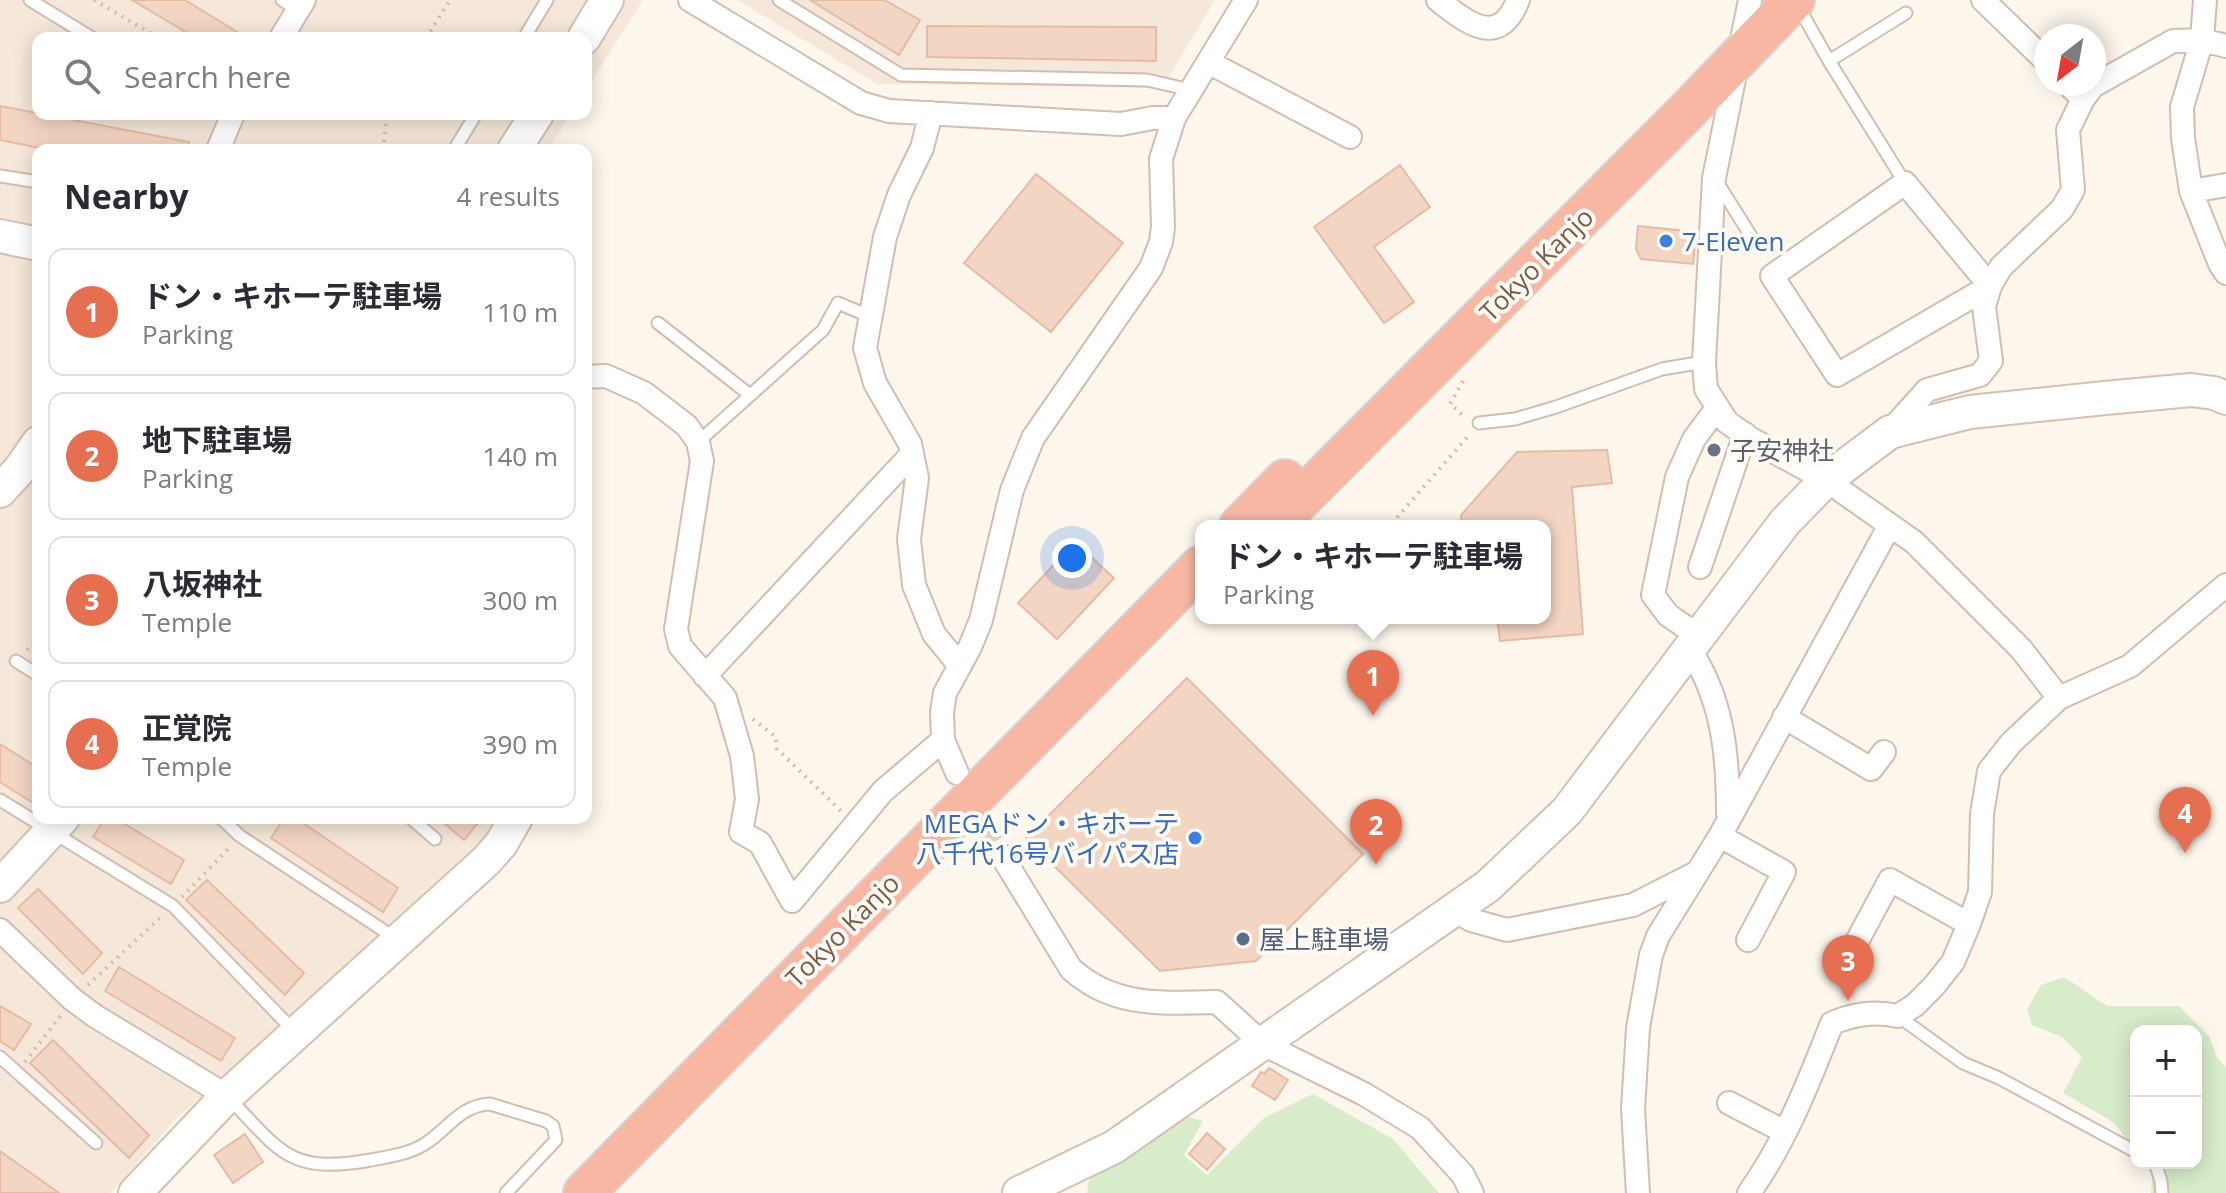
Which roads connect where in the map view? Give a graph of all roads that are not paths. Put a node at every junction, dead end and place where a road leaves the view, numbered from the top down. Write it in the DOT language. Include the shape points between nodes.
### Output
graph roads {
  1 [pos="30,0"];
  2 [pos="547,0"];
  3 [pos="607,0"];
  4 [pos="690,0"];
  5 [pos="779,0"];
  6 [pos="1246,0"];
  7 [pos="1438,0"];
  8 [pos="1518,0"];
  9 [pos="1795,0"];
  10 [pos="1983,0"];
  11 [pos="2205,0"];
  12 [pos="295,3"];
  13 [pos="1752,3"];
  14 [pos="1906,13"];
  15 [pos="82,32"];
  16 [pos="283,32"];
  17 [pos="528,32"];
  18 [pos="588,32"];
  19 [pos="2202,40"];
  20 [pos="2226,46"];
  21 [pos="2034,49"];
  22 [pos="1740,55"];
  23 [pos="1829,61"];
  24 [pos="1208,62"];
  25 [pos="2106,79"];
  26 [pos="1191,90"];
  27 [pos="2075,96"];
  28 [pos="931,113"];
  29 [pos="1174,118"];
  30 [pos="225,120"];
  31 [pos="472,120"];
  32 [pos="533,120"];
  33 [pos="1350,137"];
  34 [pos="219,144"];
  35 [pos="458,144"];
  36 [pos="518,144"];
  37 [pos="0,176"];
  38 [pos="1714,178"];
  39 [pos="32,181"];
  40 [pos="1905,183"];
  41 [pos="2226,185"];
  42 [pos="2191,191"];
  43 [pos="0,236"];
  44 [pos="1751,236"];
  45 [pos="32,243"];
  46 [pos="2226,273"];
  47 [pos="1990,286"];
  48 [pos="871,317"];
  49 [pos="658,323"];
  50 [pos="1704,362"];
  51 [pos="592,377"];
  52 [pos="750,395"];
  53 [pos="2226,398"];
  54 [pos="1717,408"];
  55 [pos="1479,423"];
  56 [pos="1890,432"];
  57 [pos="1745,434"];
  58 [pos="698,442"];
  59 [pos="32,452"];
  60 [pos="912,454"];
  61 [pos="1826,480"];
  62 [pos="0,491"];
  63 [pos="1246,520"];
  64 [pos="1280,520"];
  65 [pos="1890,525"];
  66 [pos="1700,567"];
  67 [pos="1195,572"];
  68 [pos="2226,585"];
  69 [pos="1195,607"];
  70 [pos="1695,644"];
  71 [pos="16,661"];
  72 [pos="960,666"];
  73 [pos="32,671"];
  74 [pos="705,676"];
  75 [pos="2059,698"];
  76 [pos="1784,717"];
  77 [pos="943,740"];
  78 [pos="1884,752"];
  79 [pos="957,773"];
  80 [pos="0,800"];
  81 [pos="32,814"];
  82 [pos="227,824"];
  83 [pos="418,824"];
  84 [pos="513,824"];
  85 [pos="57,825"];
  86 [pos="1724,827"];
  87 [pos="435,839"];
  88 [pos="1002,856"];
  89 [pos="1695,874"];
  90 [pos="0,886"];
  91 [pos="1453,910"];
  92 [pos="1969,924"];
  93 [pos="0,930"];
  94 [pos="397,940"];
  95 [pos="1748,940"];
  96 [pos="1855,945"];
  97 [pos="1898,1016"];
  98 [pos="296,1034"];
  99 [pos="1263,1044"];
  100 [pos="0,1057"];
  101 [pos="227,1096"];
  102 [pos="1729,1103"];
  103 [pos="1785,1132"];
  104 [pos="96,1143"];
  105 [pos="2130,1149"];
  106 [pos="2157,1169"];
  107 [pos="135,1193"];
  108 [pos="506,1193"];
  109 [pos="584,1193"];
  110 [pos="620,1193"];
  111 [pos="1019,1193"];
  112 [pos="1472,1193"];
  113 [pos="1638,1193"];
  114 [pos="1749,1193"];
  115 [pos="2162,1193"];
  1 -- 15 [label="lane"];
  2 -- 17 [label="lane"];
  3 -- 18 [label="street"];
  4 -- 28 [label="street" via="861,103"];
  5 -- 26 [label="lane" via="901,75 1147,80"];
  6 -- 24 [label="street"];
  7 -- 8 [label="street" via="1469,23 1496,27 1505,23"];
  9 -- 22 [label="highway, Tokyo Kanjo"];
  9 -- 23 [label="lane"];
  10 -- 21 [label="street"];
  11 -- 19 [label="street"];
  12 -- 16 [label="street"];
  13 -- 22 [label="street"];
  13 -- 63 [label="highway, Tokyo Kanjo"];
  14 -- 23 [label="lane"];
  19 -- 20 [label="street"];
  19 -- 25 [label="street" via="2173,41"];
  19 -- 42 [label="street" via="2182,107"];
  22 -- 38 [label="street"];
  22 -- 64 [label="highway, Tokyo Kanjo"];
  23 -- 40 [label="lane"];
  24 -- 26 [label="street"];
  24 -- 33 [label="street"];
  26 -- 29 [label="street"];
  27 -- 47 [label="street" via="2068,130 2073,190 2062,209 2001,267"];
  28 -- 29 [label="street" via="1121,124"];
  28 -- 48 [label="street" via="885,237"];
  29 -- 72 [label="street" via="1161,159 1163,227 1157,255 1033,438 1012,490 981,620"];
  30 -- 34 [label="street"];
  31 -- 35 [label="lane"];
  32 -- 36 [label="street"];
  37 -- 39 [label="lane"];
  38 -- 44 [label="lane"];
  38 -- 50 [label="street"];
  40 -- 47 [label="street"];
  40 -- 47 [label="street" via="1772,276 1837,375"];
  41 -- 42 [label="street"];
  42 -- 46 [label="street"];
  43 -- 45 [label="street"];
  47 -- 56 [label="street" via="1984,307 1991,361 1980,375 1927,390"];
  48 -- 52 [label="lane" via="838,303 823,330"];
  48 -- 60 [label="street" via="865,348 875,383"];
  49 -- 52 [label="lane"];
  50 -- 54 [label="street" via="1706,389"];
  50 -- 55 [label="lane" via="1662,369 1515,419"];
  51 -- 58 [label="street" via="606,376 644,393 687,426"];
  52 -- 58 [label="lane"];
  53 -- 56 [label="street" via="2191,390 2105,398 1970,412"];
  54 -- 57 [label="street"];
  54 -- 70 [label="street" via="1694,439 1677,477 1653,595"];
  56 -- 61 [label="street"];
  57 -- 61 [label="street"];
  57 -- 66 [label="street"];
  58 -- 74 [label="street" via="702,461 676,629 680,646"];
  59 -- 62 [label="street"];
  60 -- 72 [label="street" via="917,478 909,539 914,585 934,634"];
  60 -- 74 [label="street"];
  61 -- 65 [label="street"];
  61 -- 70 [label="street" via="1785,522"];
  65 -- 75 [label="street" via="1914,542 2021,649"];
  65 -- 76 [label="street"];
  67 -- 109 [label="highway, Tokyo Kanjo"];
  68 -- 75 [label="street" via="2130,666"];
  69 -- 110 [label="highway, Tokyo Kanjo"];
  70 -- 86 [label="street" via="1724,737"];
  70 -- 91 [label="street" via="1567,811 1488,886"];
  71 -- 73 [label="lane"];
  72 -- 77 [label="street" via="945,693"];
  74 -- 77 [label="street" via="725,698 742,756 747,799 741,832 760,843 792,901 883,791"];
  75 -- 92 [label="street" via="1989,771 1980,892"];
  76 -- 78 [label="street" via="1871,769"];
  76 -- 86 [label="street"];
  77 -- 79 [label="street"];
  80 -- 81 [label="lane"];
  82 -- 94 [label="lane"];
  83 -- 87 [label="lane"];
  84 -- 94 [label="street" via="487,860"];
  85 -- 90 [label="street"];
  85 -- 98 [label="lane" via="173,906"];
  86 -- 89 [label="street"];
  86 -- 95 [label="street" via="1784,872"];
  88 -- 99 [label="street" via="1071,969 1085,982 1112,996 1141,1002 1217,1002"];
  89 -- 91 [label="street" via="1633,905 1507,930"];
  89 -- 113 [label="street" via="1658,936 1645,983 1633,1109"];
  91 -- 99 [label="street"];
  92 -- 96 [label="street" via="1890,880"];
  92 -- 97 [label="street" via="1953,962 1915,1005"];
  93 -- 101 [label="street" via="72,999"];
  94 -- 98 [label="street"];
  97 -- 103 [label="street" via="1878,1012 1832,1023"];
  97 -- 105 [label="lane" via="1963,1063"];
  98 -- 101 [label="street"];
  99 -- 111 [label="street" via="1114,1147"];
  99 -- 112 [label="street" via="1420,1128 1463,1175"];
  100 -- 104 [label="lane"];
  101 -- 107 [label="street"];
  101 -- 108 [label="lane" via="288,1156 323,1166 414,1150 481,1104 546,1121 556,1140"];
  102 -- 103 [label="street"];
  103 -- 114 [label="street"];
  106 -- 115 [label="lane"];
}
